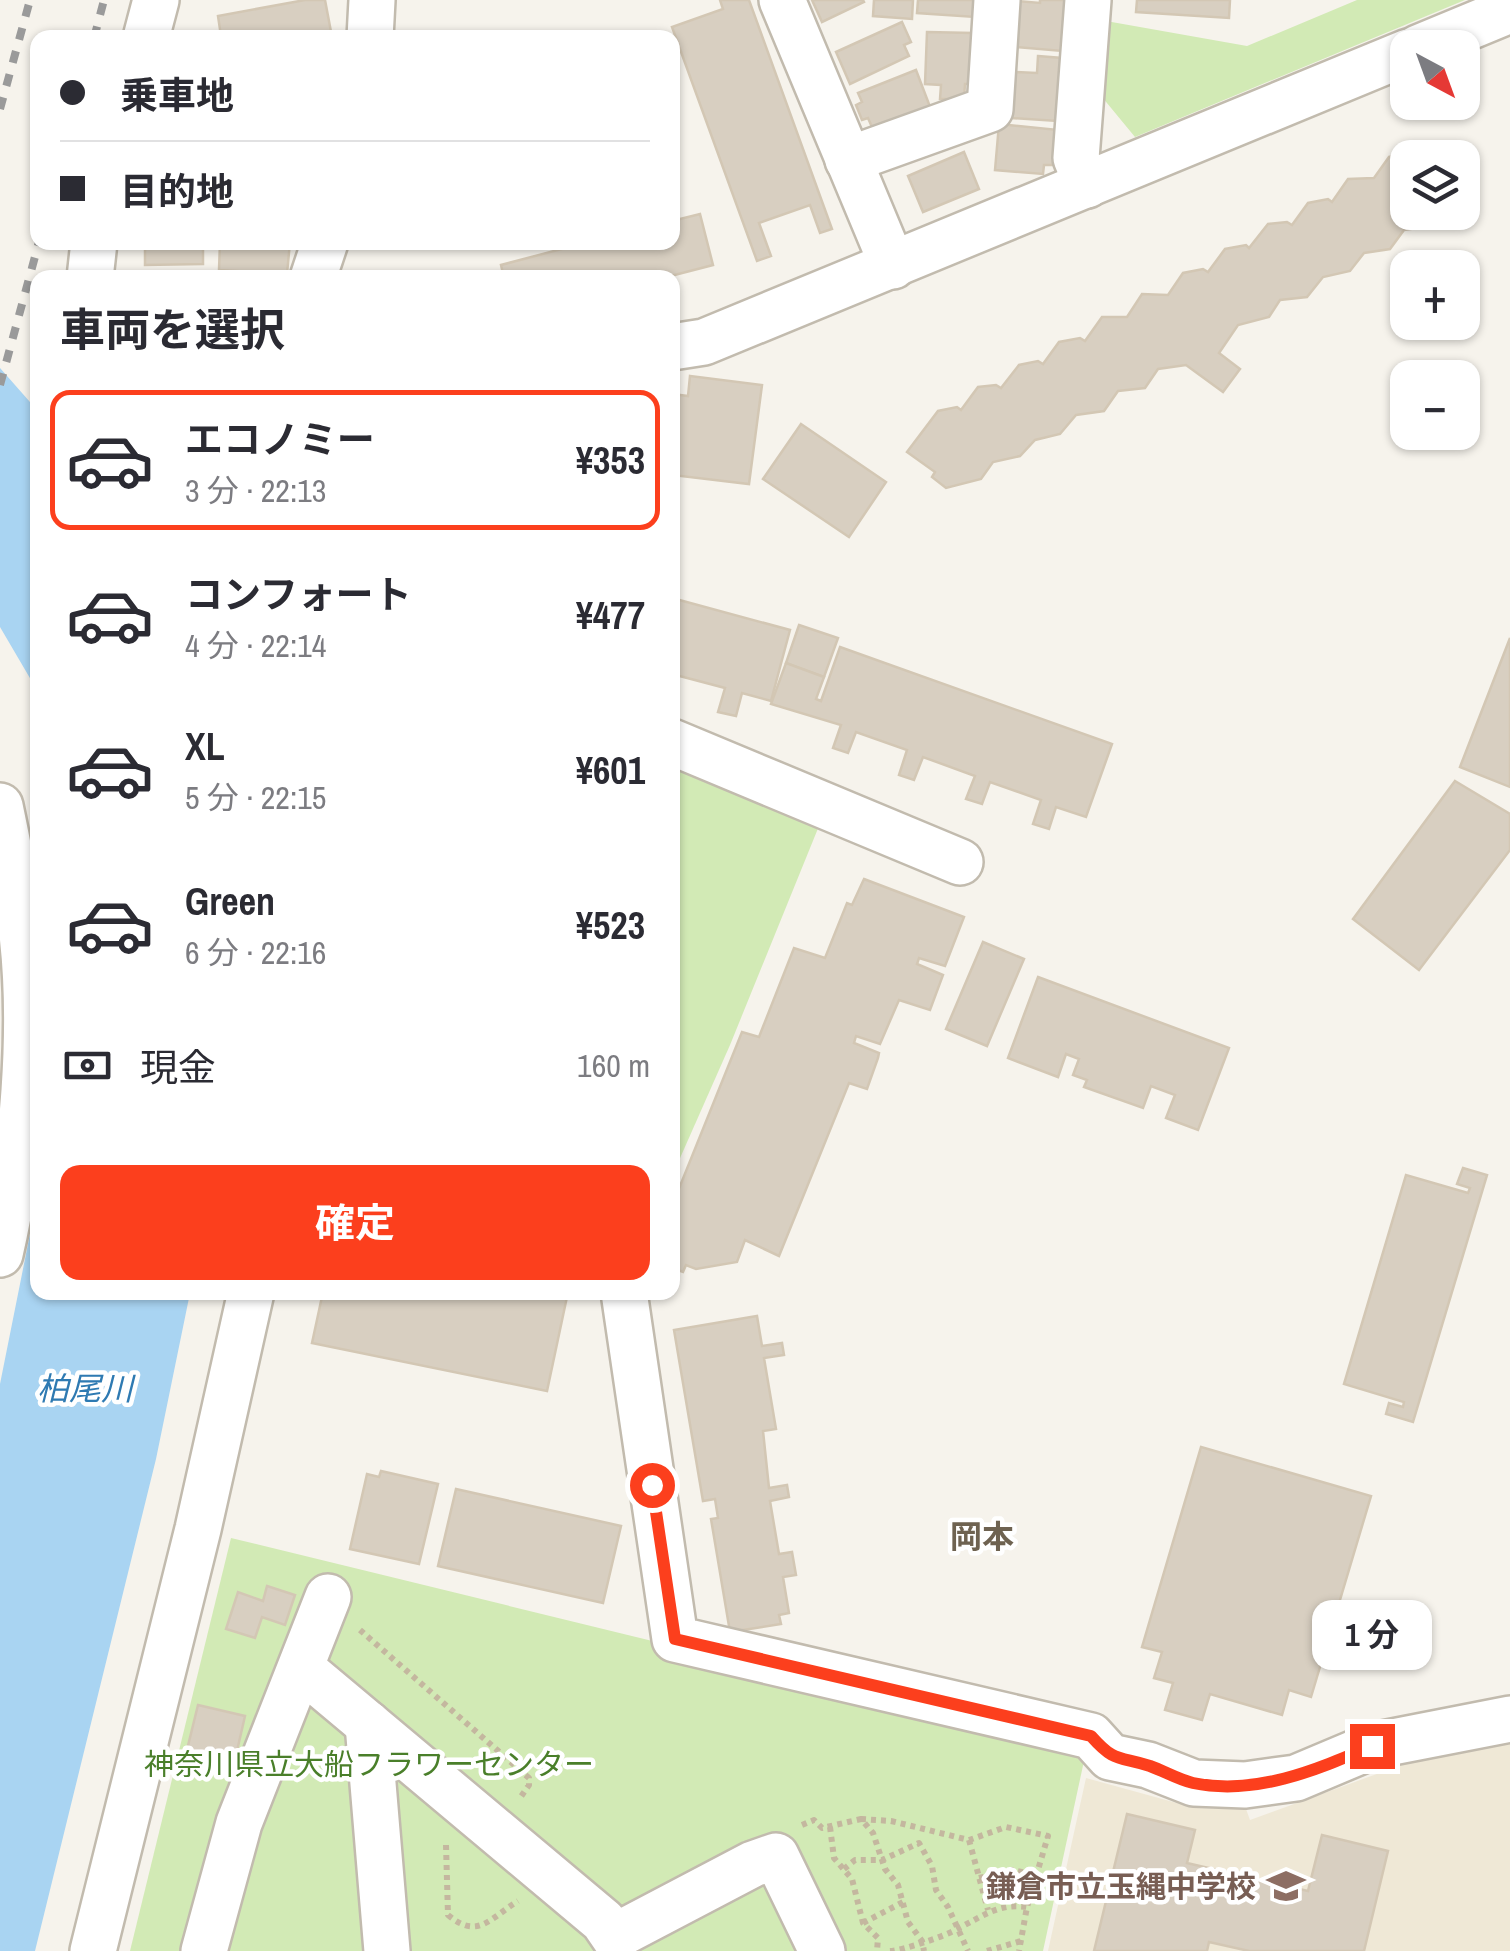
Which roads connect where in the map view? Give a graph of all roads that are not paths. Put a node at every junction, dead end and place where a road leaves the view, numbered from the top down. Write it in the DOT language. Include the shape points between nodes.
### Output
graph roads {
  1 [pos="156,0"];
  2 [pos="372,0"];
  3 [pos="782,0"];
  4 [pos="997,0"];
  5 [pos="1088,0"];
  6 [pos="1510,10"];
  7 [pos="148,30"];
  8 [pos="370,30"];
  9 [pos="1462,30"];
  10 [pos="1390,59"];
  11 [pos="848,160"];
  12 [pos="1087,185"];
  13 [pos="893,266"];
  14 [pos="680,346"];
  15 [pos="680,745"];
  16 [pos="0,806"];
  17 [pos="960,862"];
  18 [pos="0,1254"];
  19 [pos="249,1300"];
  20 [pos="625,1300"];
  21 [pos="328,1597"];
  22 [pos="300,1668"];
  23 [pos="1510,1719"];
  24 [pos="368,1724"];
  25 [pos="607,1946"];
  26 [pos="93,1951"];
  27 [pos="204,1951"];
  28 [pos="388,1951"];
  29 [pos="822,1951"];
  1 -- 7 [label="street"];
  2 -- 8 [label="street"];
  3 -- 11 [label="street"];
  4 -- 11 [label="street" via="990,108"];
  5 -- 12 [label="street" via="1076,158"];
  6 -- 9 [label="street"];
  10 -- 12 [label="street"];
  11 -- 13 [label="street"];
  12 -- 13 [label="street"];
  13 -- 14 [label="street"];
  15 -- 17 [label="street"];
  16 -- 18 [label="street" via="22,925 25,991 17,1157"];
  19 -- 26 [label="street"];
  20 -- 23 [label="street" via="675,1639 1091,1736 1110,1757 1194,1783 1296,1778 1372,1746"];
  21 -- 22 [label="street"];
  22 -- 24 [label="street"];
  22 -- 27 [label="street" via="239,1824"];
  24 -- 25 [label="street" via="603,1921"];
  24 -- 28 [label="street"];
  25 -- 29 [label="street" via="776,1856"];
}
